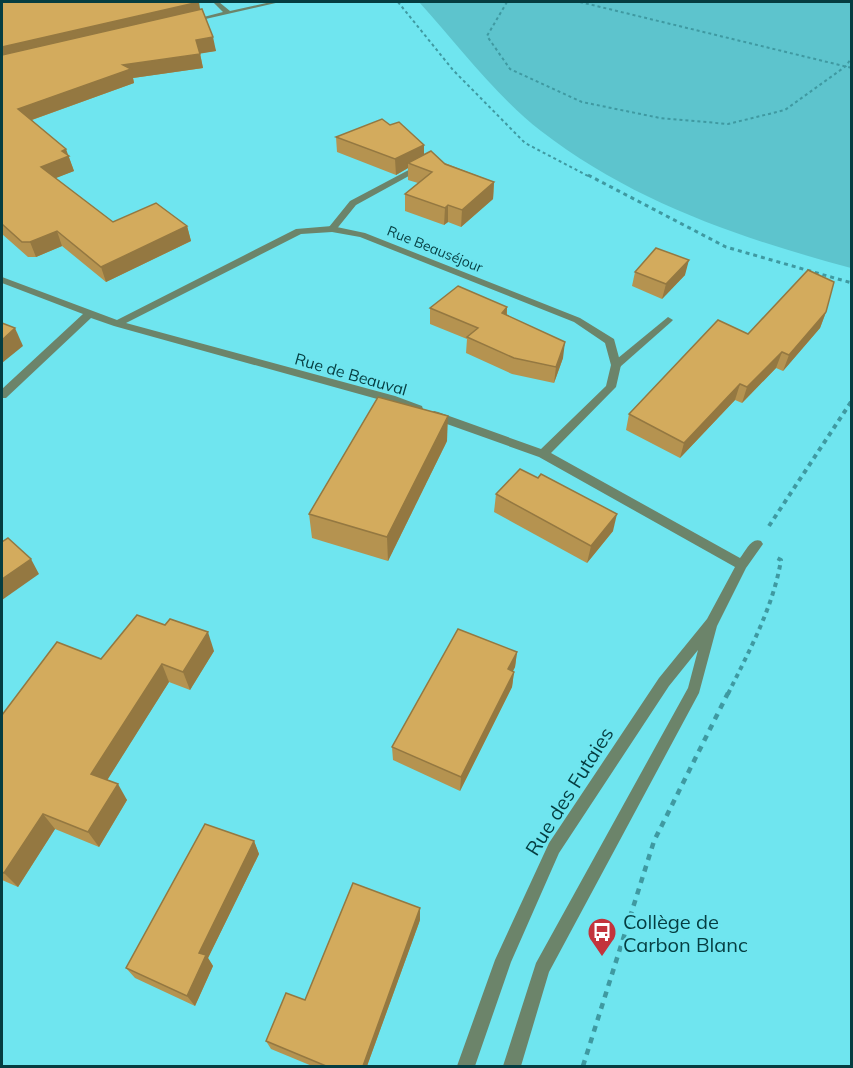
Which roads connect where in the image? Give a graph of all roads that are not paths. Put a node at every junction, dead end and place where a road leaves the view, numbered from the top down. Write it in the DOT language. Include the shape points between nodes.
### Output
graph roads {
  1 [pos="216,2"];
  2 [pos="277,2"];
  3 [pos="228,13"];
  4 [pos="182,24"];
  5 [pos="429,164"];
  6 [pos="332,229"];
  7 [pos="2,280"];
  8 [pos="90,314"];
  9 [pos="668,320"];
  10 [pos="117,324"];
  11 [pos="616,365"];
  12 [pos="2,395"];
  13 [pos="543,454"];
  14 [pos="757,544"];
  15 [pos="742,565"];
  16 [pos="712,622"];
  17 [pos="466,1066"];
  18 [pos="512,1066"];
  1 -- 3 [label="street"];
  2 -- 3 [label="street"];
  3 -- 4 [label="street"];
  5 -- 6 [label="street" via="353,203"];
  6 -- 10 [label="street, Rue Beauséjour" via="298,231"];
  6 -- 11 [label="street, Rue Beauséjour" via="362,235 577,321 610,341"];
  7 -- 8 [label="street, Rue de Beauval"];
  8 -- 10 [label="street, Rue de Beauval"];
  8 -- 12 [label="street"];
  9 -- 11 [label="street"];
  10 -- 13 [label="street, Rue de Beauval" via="391,399"];
  11 -- 13 [label="street" via="611,387"];
  13 -- 15 [label="street, Rue de Beauval"];
  14 -- 15 [label="street, Rue des Futaies"];
  15 -- 16 [label="street, Rue des Futaies"];
  16 -- 17 [label="street, Rue des Futaies" via="664,682 554,848 502,960"];
  16 -- 18 [label="street, Rue des Futaies" via="694,689 542,969"];
}
